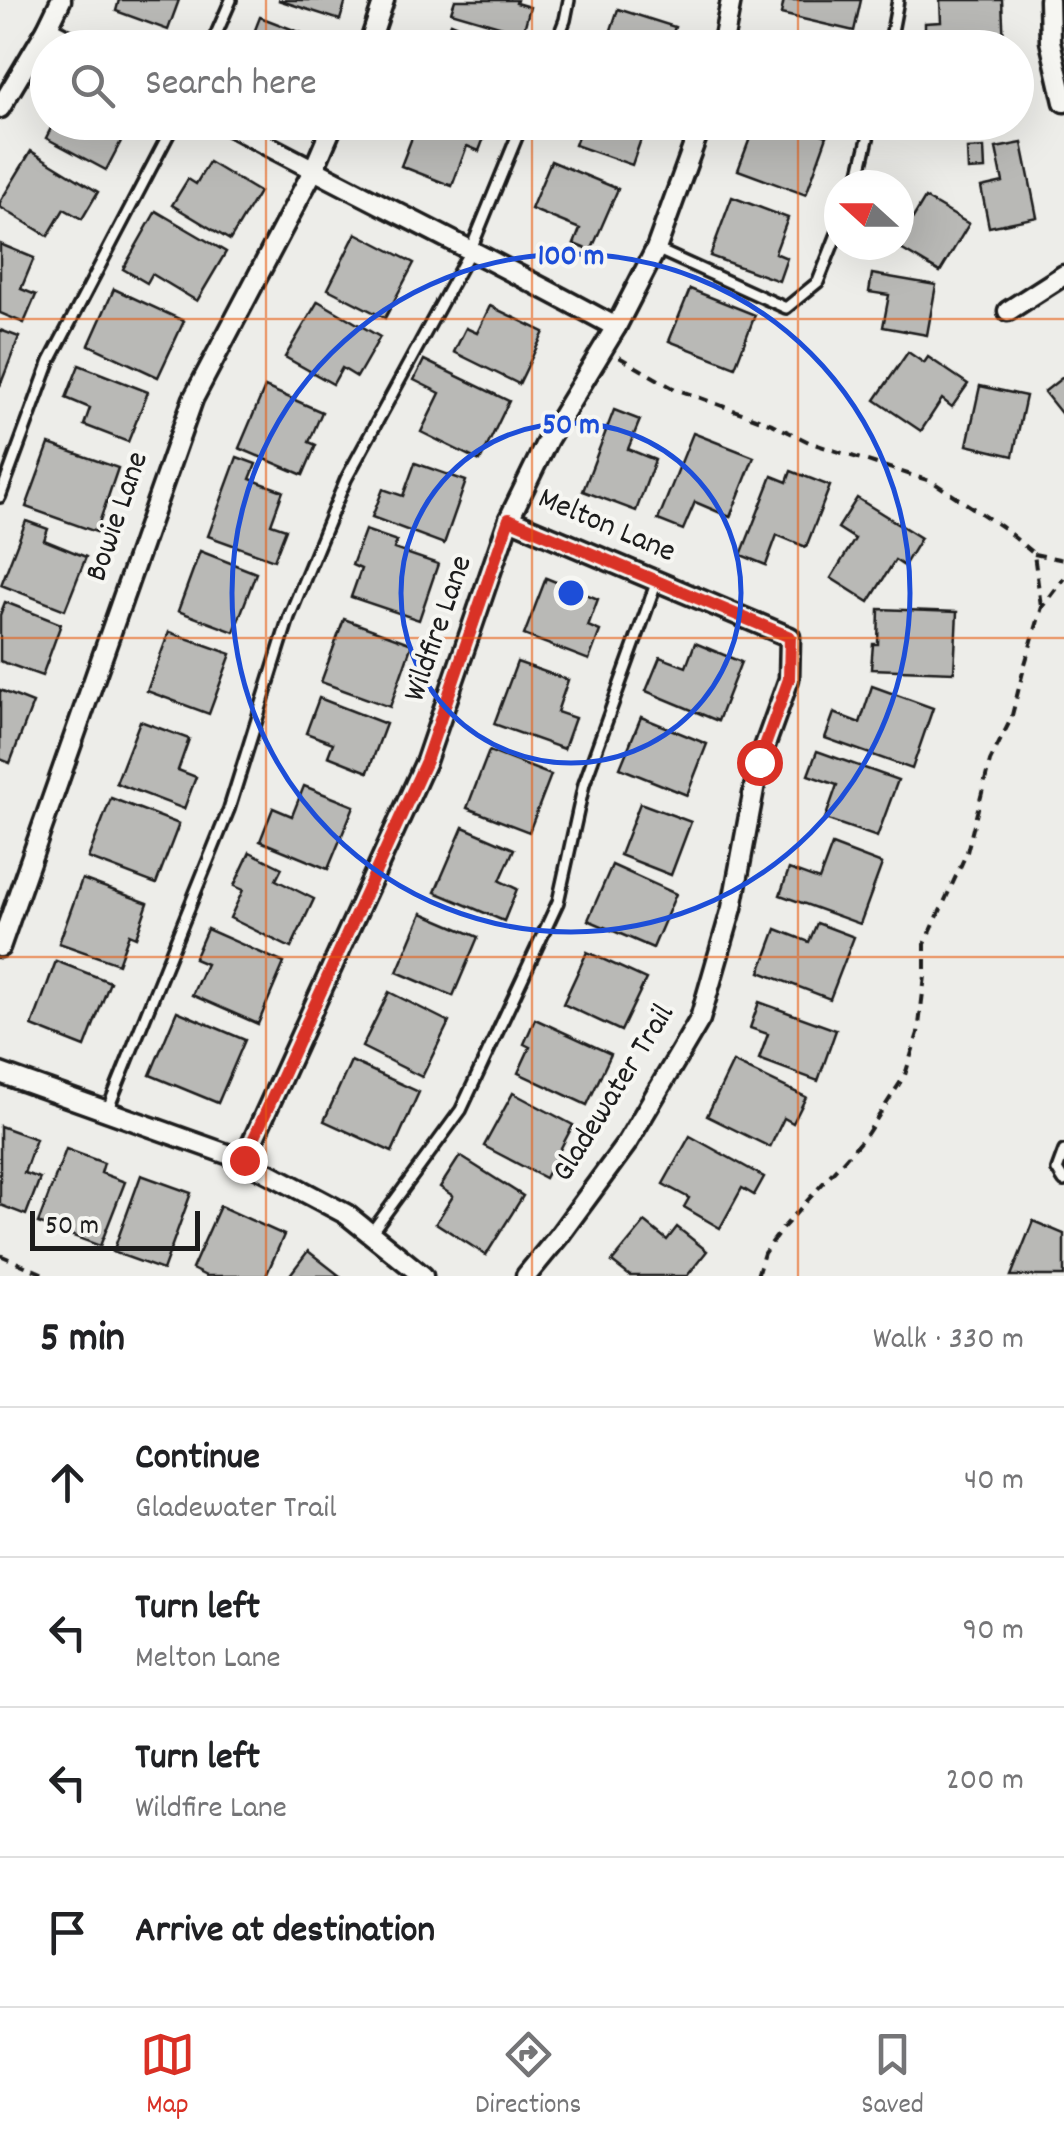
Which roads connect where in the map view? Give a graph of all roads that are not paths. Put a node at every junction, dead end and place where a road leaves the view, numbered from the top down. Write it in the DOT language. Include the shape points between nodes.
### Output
graph roads {
  1 [pos="60,0"];
  2 [pos="231,0"];
  3 [pos="384,0"];
  4 [pos="569,0"];
  5 [pos="731,0"];
  6 [pos="898,0"];
  7 [pos="1049,0"];
  8 [pos="48,28"];
  9 [pos="52,30"];
  10 [pos="218,30"];
  11 [pos="374,30"];
  12 [pos="561,30"];
  13 [pos="725,30"];
  14 [pos="892,30"];
  15 [pos="30,58"];
  16 [pos="1064,102"];
  17 [pos="0,108"];
  18 [pos="166,140"];
  19 [pos="257,140"];
  20 [pos="326,140"];
  21 [pos="516,140"];
  22 [pos="695,140"];
  23 [pos="867,140"];
  24 [pos="313,170"];
  25 [pos="860,170"];
  26 [pos="656,248"];
  27 [pos="471,249"];
  28 [pos="827,260"];
  29 [pos="1064,276"];
  30 [pos="1008,311"];
  31 [pos="616,327"];
  32 [pos="0,497"];
  33 [pos="509,519"];
  34 [pos="657,580"];
  35 [pos="790,637"];
  36 [pos="0,948"];
  37 [pos="0,1073"];
  38 [pos="108,1112"];
  39 [pos="1064,1151"];
  40 [pos="244,1160"];
  41 [pos="1064,1182"];
  42 [pos="371,1234"];
  43 [pos="424,1276"];
  44 [pos="526,1276"];
  1 -- 8 [label="street"];
  2 -- 10 [label="lane"];
  3 -- 11 [label="street"];
  4 -- 12 [label="lane"];
  5 -- 13 [label="street"];
  6 -- 14 [label="lane"];
  7 -- 16 [label="street"];
  8 -- 9 [label="street"];
  15 -- 17 [label="street"];
  18 -- 32 [label="lane" via="50,361"];
  19 -- 24 [label="street"];
  20 -- 24 [label="street, Bowie Lane"];
  21 -- 27 [label="lane"];
  22 -- 26 [label="street, Wildfire Lane"];
  23 -- 25 [label="lane"];
  24 -- 27 [label="street"];
  24 -- 36 [label="street, Bowie Lane" via="192,399"];
  26 -- 28 [label="lane" via="786,308 818,282"];
  26 -- 31 [label="street, Wildfire Lane"];
  27 -- 31 [label="street"];
  27 -- 38 [label="lane" via="346,479 289,617 229,810"];
  29 -- 30 [label="street"];
  31 -- 33 [label="street, Wildfire Lane"];
  33 -- 34 [label="street, Melton Lane"];
  33 -- 40 [label="street, Wildfire Lane" via="426,761"];
  34 -- 35 [label="street, Melton Lane"];
  34 -- 42 [label="lane" via="584,784 558,902 461,1110"];
  35 -- 44 [label="street, Gladewater Trail" via="789,679 759,762 732,908 700,1019 627,1144"];
  37 -- 38 [label="street"];
  38 -- 40 [label="street"];
  39 -- 41 [label="lane" via="1056,1170"];
  40 -- 42 [label="street"];
  42 -- 43 [label="street"];
}
